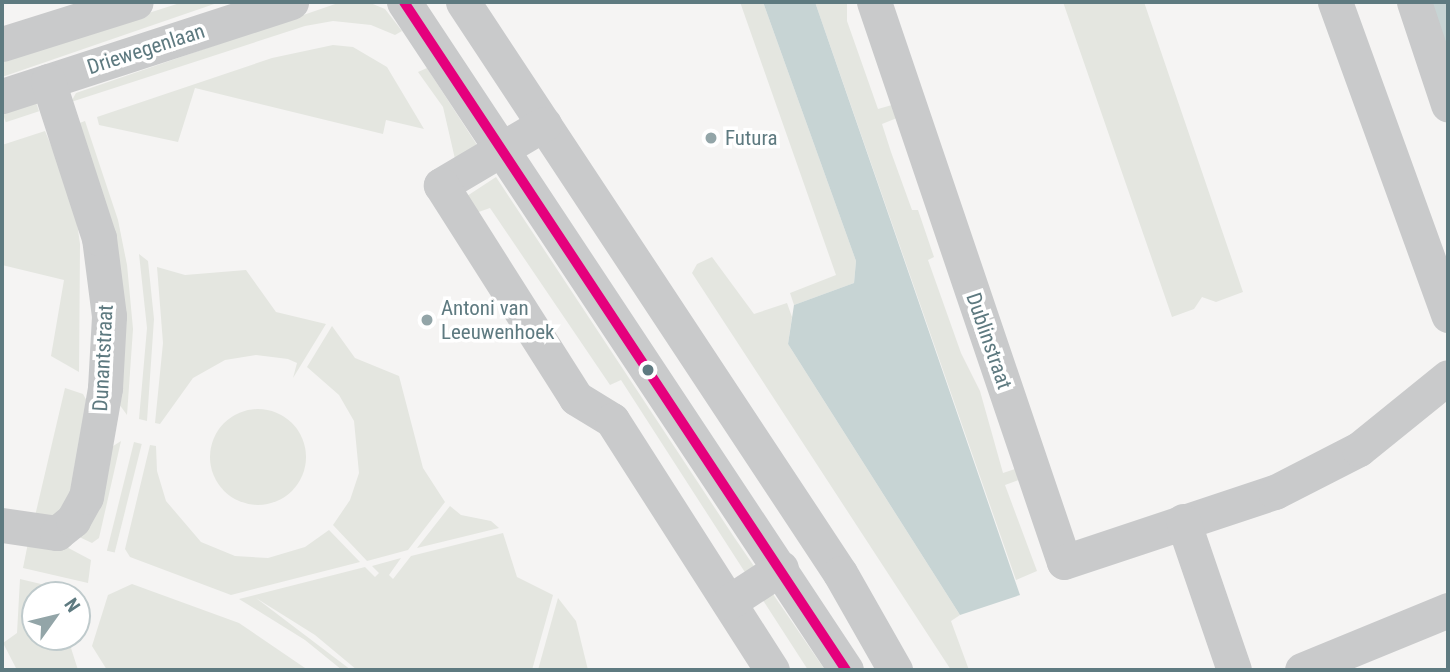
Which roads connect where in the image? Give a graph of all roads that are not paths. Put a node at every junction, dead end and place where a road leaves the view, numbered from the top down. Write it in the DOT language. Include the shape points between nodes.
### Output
graph roads {
  1 [pos="136,2"];
  2 [pos="291,2"];
  3 [pos="404,2"];
  4 [pos="463,2"];
  5 [pos="874,2"];
  6 [pos="1335,2"];
  7 [pos="1414,2"];
  8 [pos="2,44"];
  9 [pos="48,81"];
  10 [pos="2,96"];
  11 [pos="1448,104"];
  12 [pos="544,124"];
  13 [pos="501,151"];
  14 [pos="1448,315"];
  15 [pos="1448,377"];
  16 [pos="1183,522"];
  17 [pos="2,524"];
  18 [pos="781,568"];
  19 [pos="729,602"];
  20 [pos="1448,610"];
  21 [pos="772,670"];
  22 [pos="846,670"];
  23 [pos="895,670"];
  24 [pos="1234,670"];
  25 [pos="1302,670"];
  1 -- 8 [label="street"];
  2 -- 9 [label="street, Driewegenlaan"];
  3 -- 13 [label="street"];
  4 -- 12 [label="street"];
  5 -- 16 [label="street, Dublinstraat" via="1064,562"];
  6 -- 14 [label="street"];
  7 -- 11 [label="street"];
  9 -- 10 [label="street, Driewegenlaan"];
  9 -- 17 [label="street, Dunantstraat" via="99,238 109,316 105,388 86,497 73,520 57,533"];
  12 -- 13 [label="street"];
  12 -- 23 [label="street" via="840,573"];
  13 -- 18 [label="street"];
  13 -- 19 [label="street" via="441,185 576,398 612,420"];
  15 -- 16 [label="street, Dublinstraat" via="1359,449 1275,492"];
  16 -- 24 [label="street"];
  18 -- 19 [label="street"];
  18 -- 22 [label="street"];
  19 -- 21 [label="street"];
  20 -- 25 [label="street"];
}
